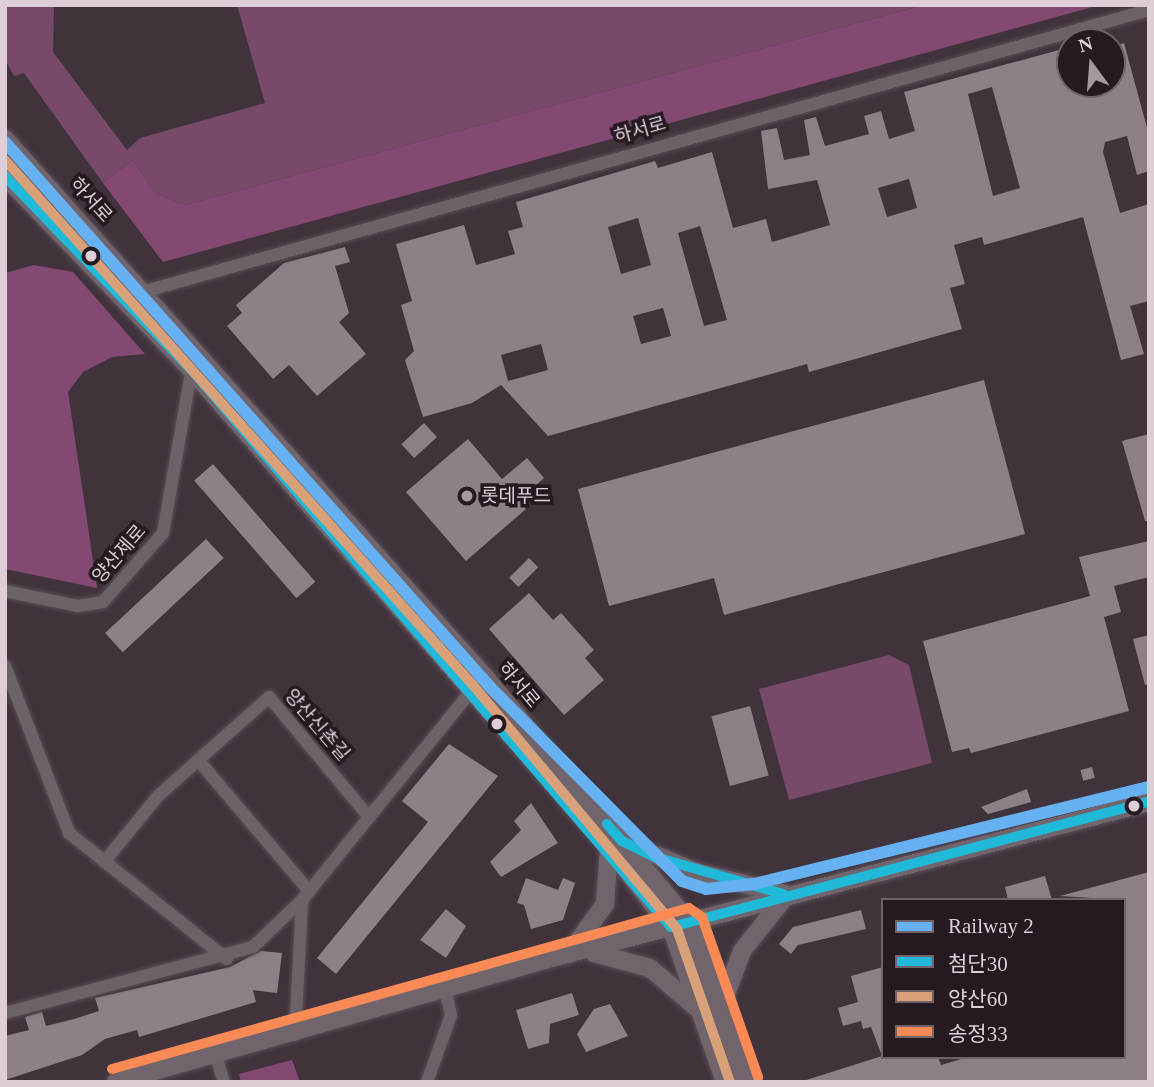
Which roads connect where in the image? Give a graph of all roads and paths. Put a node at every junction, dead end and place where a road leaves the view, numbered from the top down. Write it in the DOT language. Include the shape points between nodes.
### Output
graph roads {
  1 [pos="1149,10"];
  2 [pos="5,139"];
  3 [pos="5,176"];
  4 [pos="143,291"];
  5 [pos="121,299"];
  6 [pos="198,349"];
  7 [pos="191,369"];
  8 [pos="5,591"];
  9 [pos="5,666"];
  10 [pos="484,676"];
  11 [pos="470,692"];
  12 [pos="198,760"];
  13 [pos="1149,802"];
  14 [pos="369,817"];
  15 [pos="616,844"];
  16 [pos="104,862"];
  17 [pos="788,895"];
  18 [pos="305,896"];
  19 [pos="689,922"];
  20 [pos="671,927"];
  21 [pos="569,954"];
  22 [pos="227,959"];
  23 [pos="445,990"];
  24 [pos="720,1007"];
  25 [pos="5,1013"];
  26 [pos="702,1013"];
  27 [pos="295,1034"];
  28 [pos="215,1053"];
  29 [pos="116,1082"];
  30 [pos="224,1082"];
  31 [pos="427,1082"];
  32 [pos="725,1082"];
  33 [pos="745,1082"];
  1 -- 4 [label="street, 하서로"];
  2 -- 4 [label="main road, 하서로"];
  3 -- 5 [label="main road, 하서로"];
  4 -- 5 [label="street, 하서로"];
  4 -- 6 [label="main road, 하서로"];
  5 -- 7 [label="main road, 하서로"];
  6 -- 7 [label="street, 양산제로"];
  6 -- 10 [label="main road, 하서로"];
  7 -- 8 [label="street, 양산제로" via="163,533 103,602 78,607"];
  7 -- 11 [label="main road, 하서로"];
  9 -- 16 [label="street" via="69,833"];
  10 -- 11 [label="street"];
  10 -- 15 [label="main road, 하서로"];
  11 -- 14 [label="street"];
  11 -- 15 [label="main road, 하서로"];
  12 -- 14 [label="street, 양산신촌길" via="269,697"];
  12 -- 16 [label="street, 양산신촌길" via="158,796"];
  12 -- 18 [label="street"];
  13 -- 17 [label="main road"];
  14 -- 18 [label="street"];
  15 -- 17 [label="main road" via="696,872"];
  15 -- 19 [label="main road, 하서로"];
  15 -- 20 [label="main road, 하서로"];
  15 -- 21 [label="main road" via="605,904"];
  16 -- 22 [label="street"];
  17 -- 19 [label="main road"];
  17 -- 24 [label="main road" via="741,951"];
  18 -- 22 [label="street" via="253,947"];
  18 -- 27 [label="street"];
  19 -- 20 [label="main road"];
  19 -- 24 [label="main road, 하서로"];
  20 -- 21 [label="main road"];
  20 -- 26 [label="main road, 하서로"];
  21 -- 23 [label="main road"];
  21 -- 26 [label="main road" via="606,952 650,968"];
  22 -- 25 [label="street"];
  23 -- 27 [label="main road"];
  23 -- 31 [label="street" via="451,1016"];
  24 -- 33 [label="main road, 하서로"];
  26 -- 32 [label="main road, 하서로"];
  27 -- 28 [label="main road"];
  28 -- 29 [label="main road"];
  28 -- 30 [label="street"];
}
